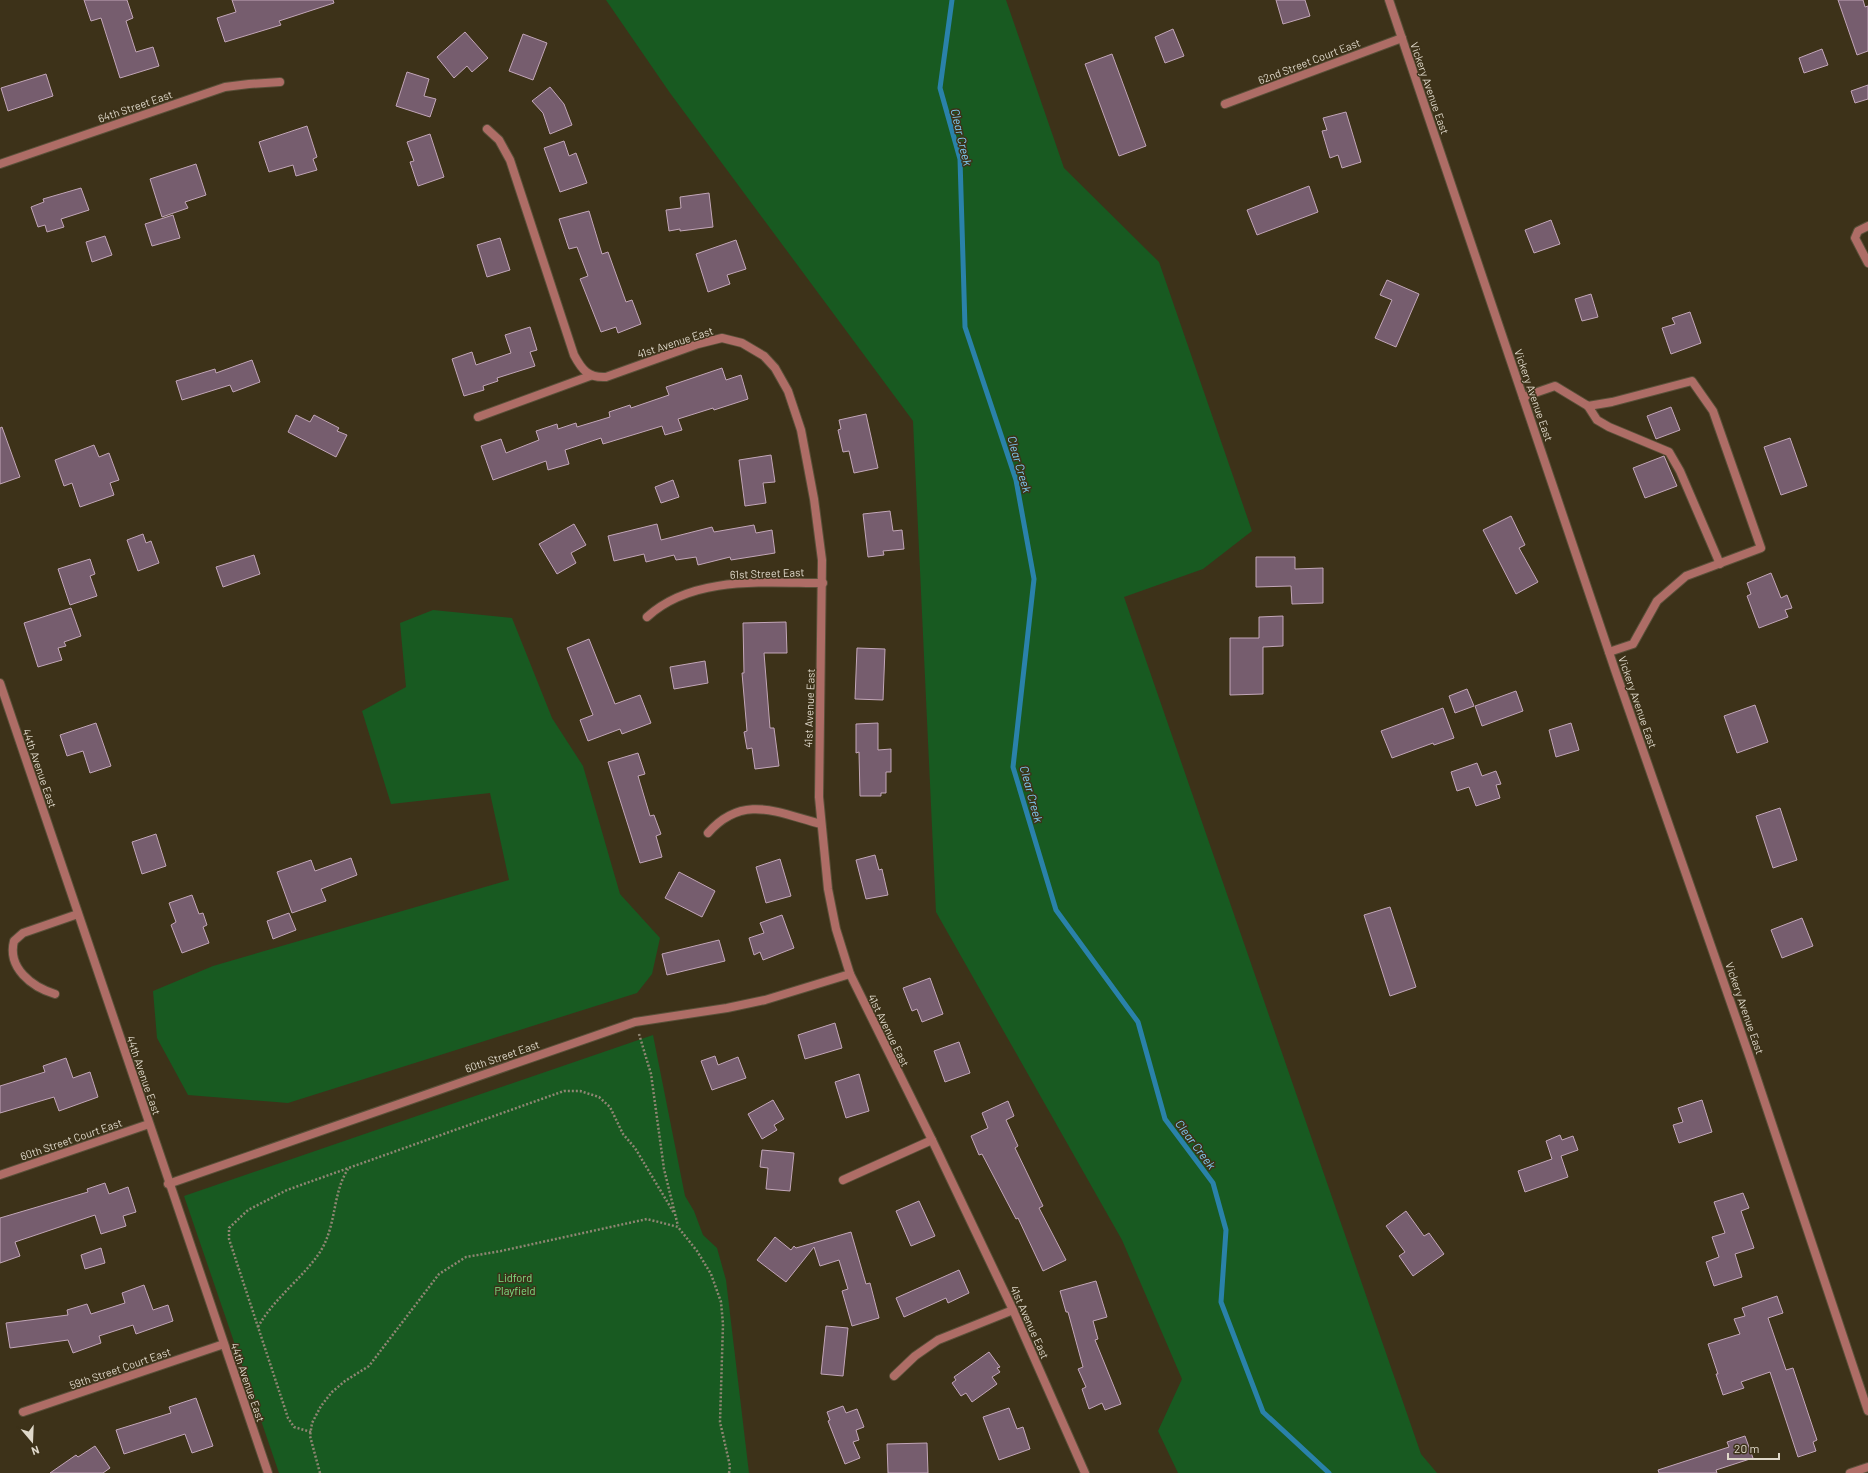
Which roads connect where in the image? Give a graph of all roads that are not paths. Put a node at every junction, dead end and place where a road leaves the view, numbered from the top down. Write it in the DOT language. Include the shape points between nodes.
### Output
graph roads {
  1 [pos="1388,0"];
  2 [pos="1402,38"];
  3 [pos="280,82"];
  4 [pos="1225,104"];
  5 [pos="487,129"];
  6 [pos="0,164"];
  7 [pos="1868,226"];
  8 [pos="1868,263"];
  9 [pos="590,376"];
  10 [pos="1523,397"];
  11 [pos="1588,406"];
  12 [pos="478,417"];
  13 [pos="1720,564"];
  14 [pos="823,583"];
  15 [pos="647,617"];
  16 [pos="1609,652"];
  17 [pos="0,683"];
  18 [pos="821,824"];
  19 [pos="708,833"];
  20 [pos="78,914"];
  21 [pos="850,974"];
  22 [pos="55,994"];
  23 [pos="149,1124"];
  24 [pos="932,1140"];
  25 [pos="0,1175"];
  26 [pos="843,1180"];
  27 [pos="168,1184"];
  28 [pos="1013,1310"];
  29 [pos="224,1344"];
  30 [pos="894,1376"];
  31 [pos="1868,1411"];
  32 [pos="23,1412"];
  33 [pos="1868,1467"];
  34 [pos="268,1473"];
  35 [pos="1085,1473"];
  36 [pos="1850,1473"];
  1 -- 2 [label="street, Vickery Avenue East"];
  2 -- 4 [label="street, 62nd Street Court East"];
  2 -- 10 [label="street, Vickery Avenue East"];
  3 -- 6 [label="street, 64th Street East" via="225,87"];
  5 -- 9 [label="street" via="499,140 510,160 574,355 584,372"];
  7 -- 8 [label="street" via="1858,231 1855,238"];
  9 -- 12 [label="street, 41st Avenue East"];
  9 -- 14 [label="street, 41st Avenue East" via="606,377 722,338 736,341 764,356 782,379 796,414 818,528"];
  10 -- 11 [label="street" via="1555,386"];
  10 -- 16 [label="street, Vickery Avenue East"];
  11 -- 13 [label="street" via="1597,420 1609,427 1669,452 1680,471"];
  11 -- 13 [label="street" via="1692,381 1713,411 1761,548"];
  13 -- 16 [label="street" via="1686,576 1657,601 1633,644"];
  14 -- 15 [label="street, 61st Street East" via="743,583 710,588 664,603"];
  14 -- 18 [label="street, 41st Avenue East" via="818,767"];
  16 -- 31 [label="street, Vickery Avenue East" via="1748,1052"];
  17 -- 20 [label="street, 44th Avenue East"];
  18 -- 19 [label="street" via="757,808 744,809 718,822"];
  18 -- 21 [label="street, 41st Avenue East" via="832,909"];
  20 -- 22 [label="street" via="23,933 14,942 13,957 21,973 41,990"];
  20 -- 23 [label="street, 44th Avenue East"];
  21 -- 24 [label="street, 41st Avenue East"];
  21 -- 27 [label="street, 60th Street East" via="765,1000 635,1022"];
  23 -- 25 [label="street, 60th Street Court East"];
  23 -- 27 [label="street, 44th Avenue East"];
  24 -- 26 [label="street"];
  24 -- 28 [label="street, 41st Avenue East"];
  27 -- 29 [label="street, 44th Avenue East"];
  28 -- 30 [label="street" via="938,1340 915,1356"];
  28 -- 35 [label="street, 41st Avenue East"];
  29 -- 32 [label="street, 59th Street Court East"];
  29 -- 34 [label="street, 44th Avenue East"];
  33 -- 36 [label="street"];
}
